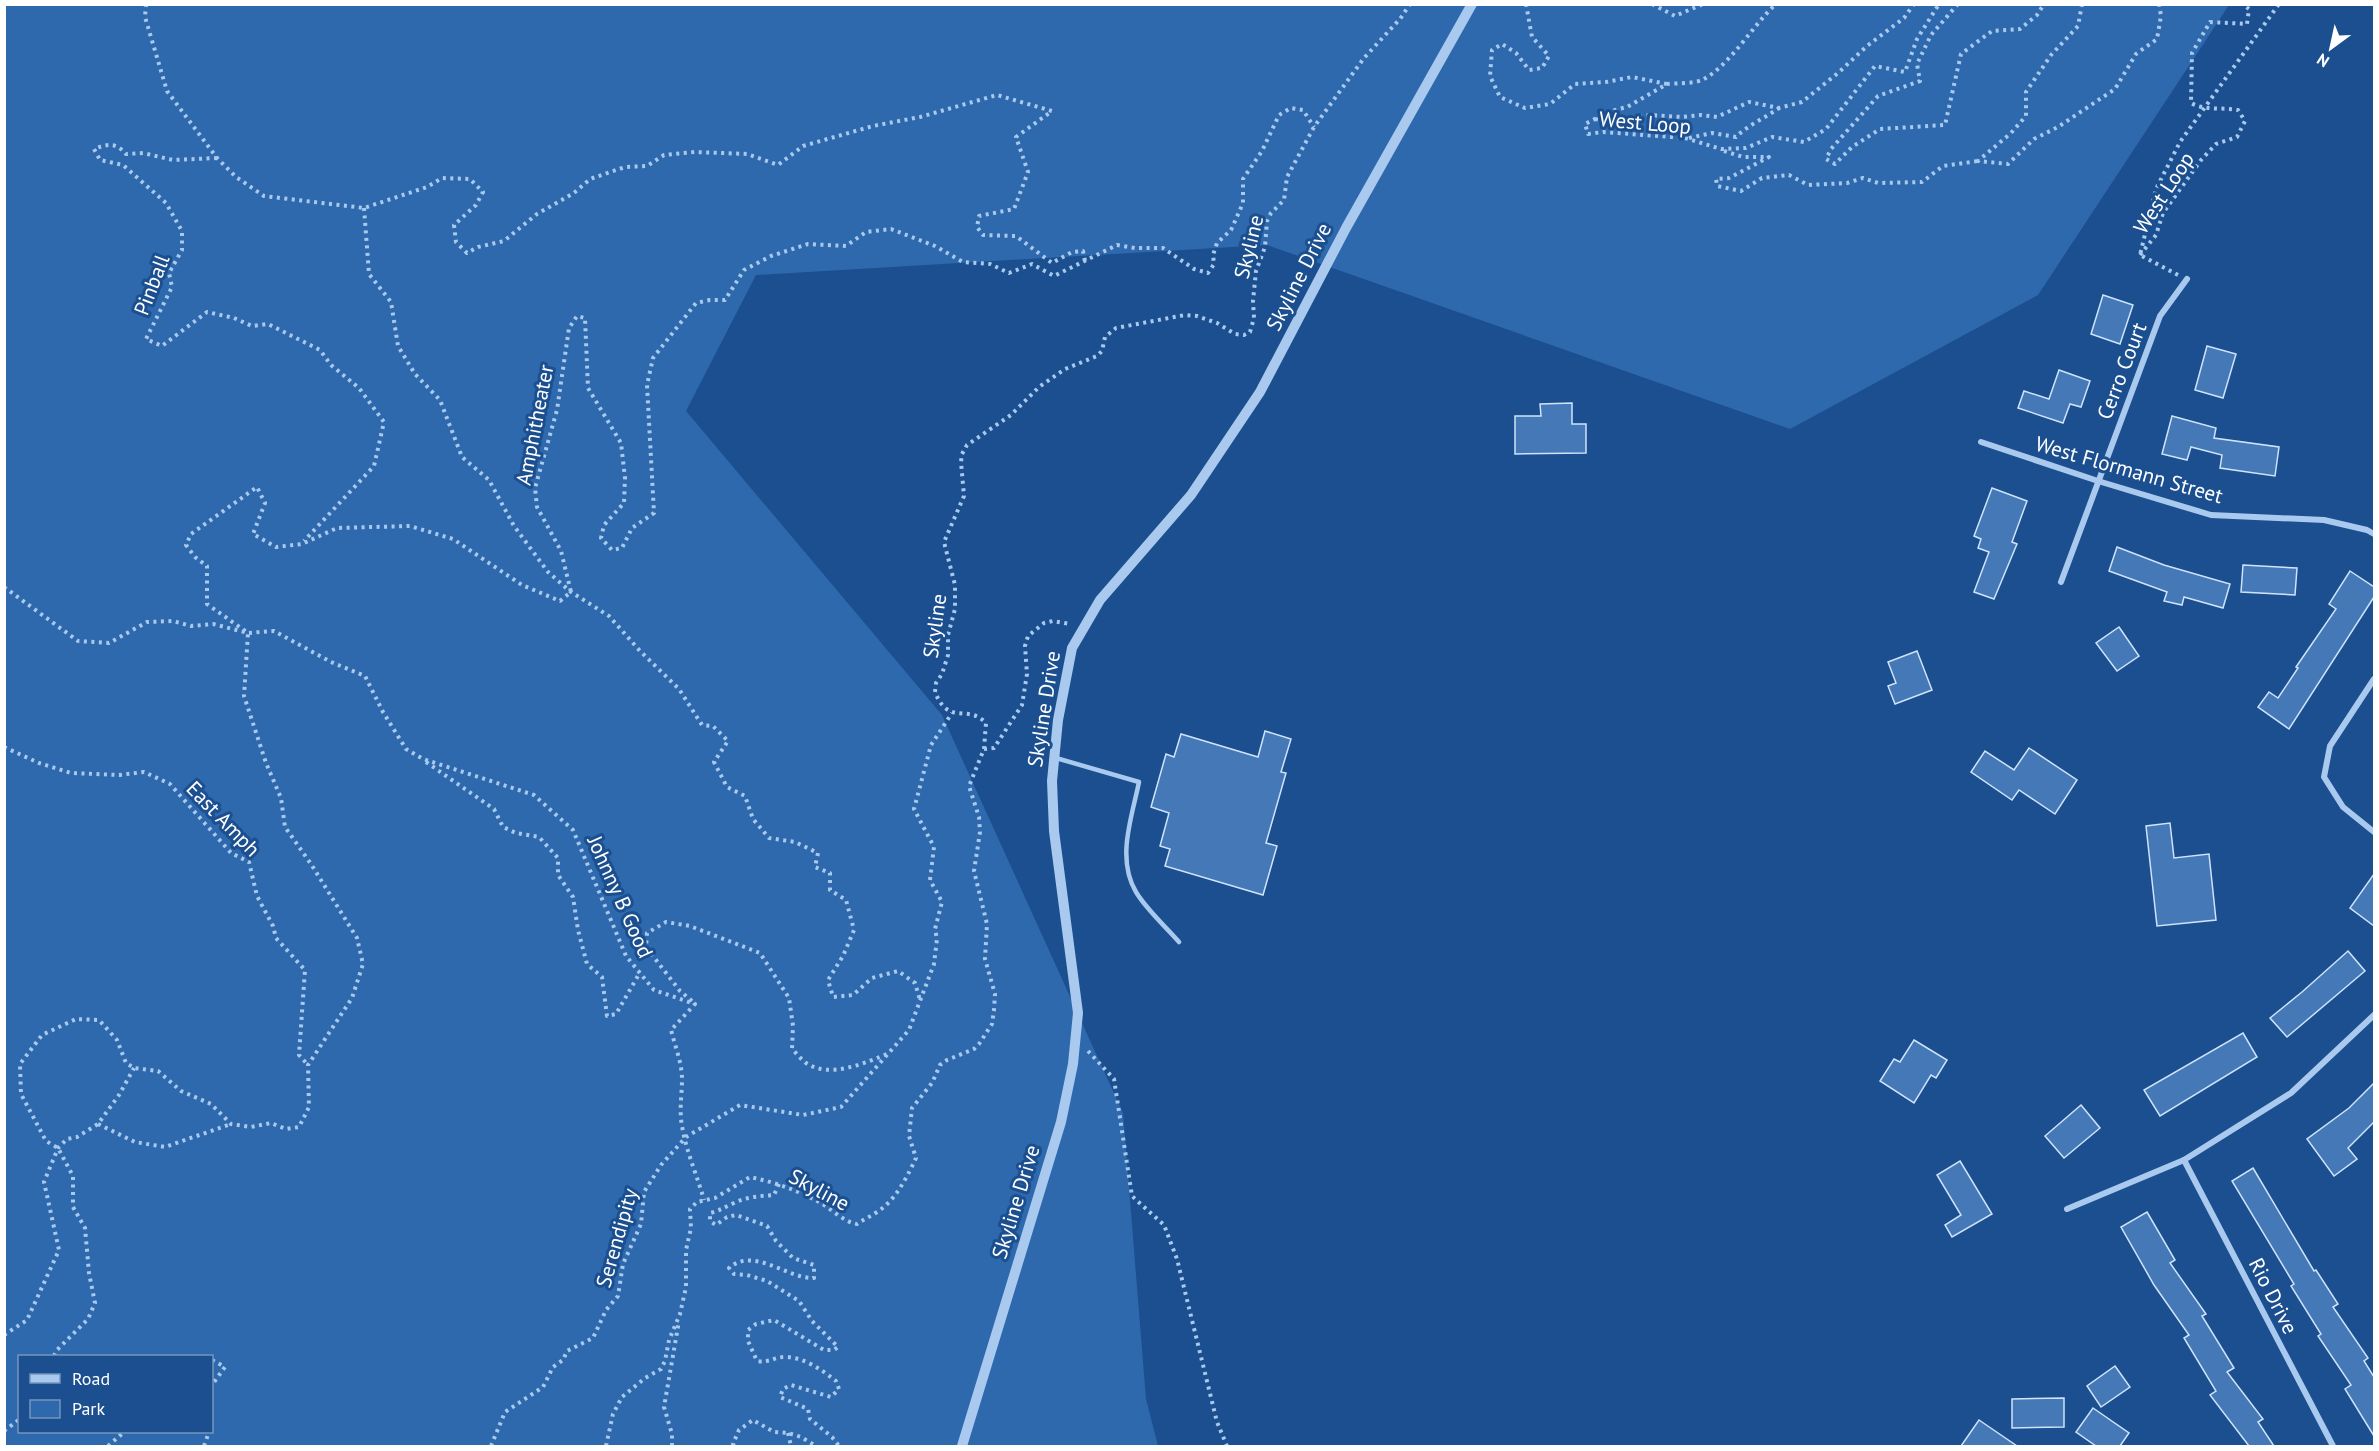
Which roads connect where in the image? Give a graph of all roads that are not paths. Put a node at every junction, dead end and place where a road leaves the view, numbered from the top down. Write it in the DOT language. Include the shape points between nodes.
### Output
graph roads {
  1 [pos="1472,4"];
  2 [pos="2187,279"];
  3 [pos="1981,442"];
  4 [pos="2098,481"];
  5 [pos="2374,534"];
  6 [pos="2061,582"];
  7 [pos="2374,679"];
  8 [pos="1053,757"];
  9 [pos="2374,832"];
  10 [pos="1179,942"];
  11 [pos="2374,1015"];
  12 [pos="2184,1160"];
  13 [pos="2067,1209"];
  14 [pos="962,1446"];
  15 [pos="2333,1446"];
  1 -- 8 [label="street, Skyline Drive" via="1254,402 1191,495 1100,600 1082,629 1072,648"];
  2 -- 4 [label="street, Cerro Court" via="2160,316"];
  3 -- 4 [label="street, West Flormann Street"];
  4 -- 5 [label="street, West Flormann Street" via="2211,515 2324,520"];
  4 -- 6 [label="street, Cerro Court"];
  7 -- 9 [label="street" via="2330,746 2324,777 2343,807"];
  8 -- 10 [label="lane" via="1140,782 1125,848 1128,870 1136,892"];
  8 -- 14 [label="street, Skyline Drive" via="1054,831 1077,1039 1061,1122"];
  11 -- 12 [label="street" via="2291,1093"];
  12 -- 13 [label="street"];
  12 -- 15 [label="street, Rio Drive"];
}
